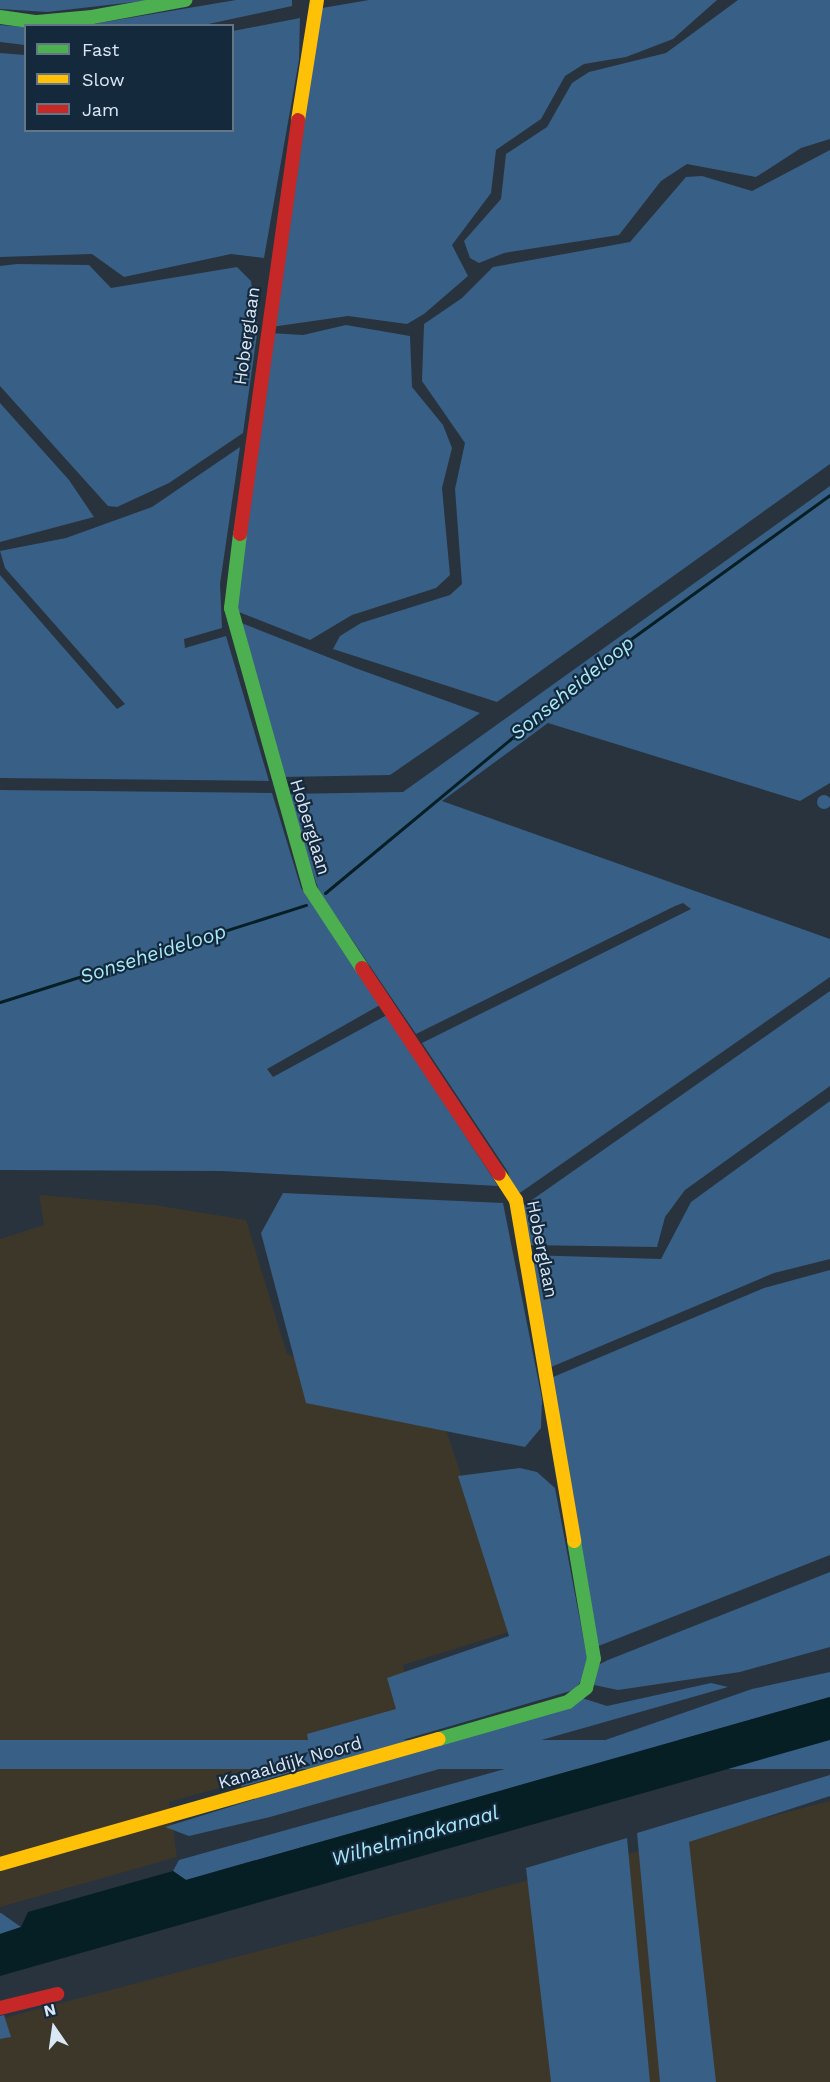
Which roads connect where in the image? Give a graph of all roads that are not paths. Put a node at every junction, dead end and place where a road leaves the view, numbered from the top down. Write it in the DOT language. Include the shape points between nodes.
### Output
graph roads {
  1 [pos="185,0"];
  2 [pos="308,0"];
  3 [pos="317,0"];
  4 [pos="0,17"];
  5 [pos="310,26"];
  6 [pos="586,1688"];
  7 [pos="0,1864"];
  8 [pos="57,1994"];
  9 [pos="0,2008"];
  1 -- 4 [label="street" via="81,18"];
  2 -- 5 [label="street, Hoberglaan"];
  3 -- 5 [label="street, Hoberglaan"];
  5 -- 6 [label="street, Hoberglaan" via="231,608 310,889 516,1200 594,1659"];
  6 -- 7 [label="street, Kanaaldijk Noord" via="568,1702"];
  8 -- 9 [label="street"];
}
